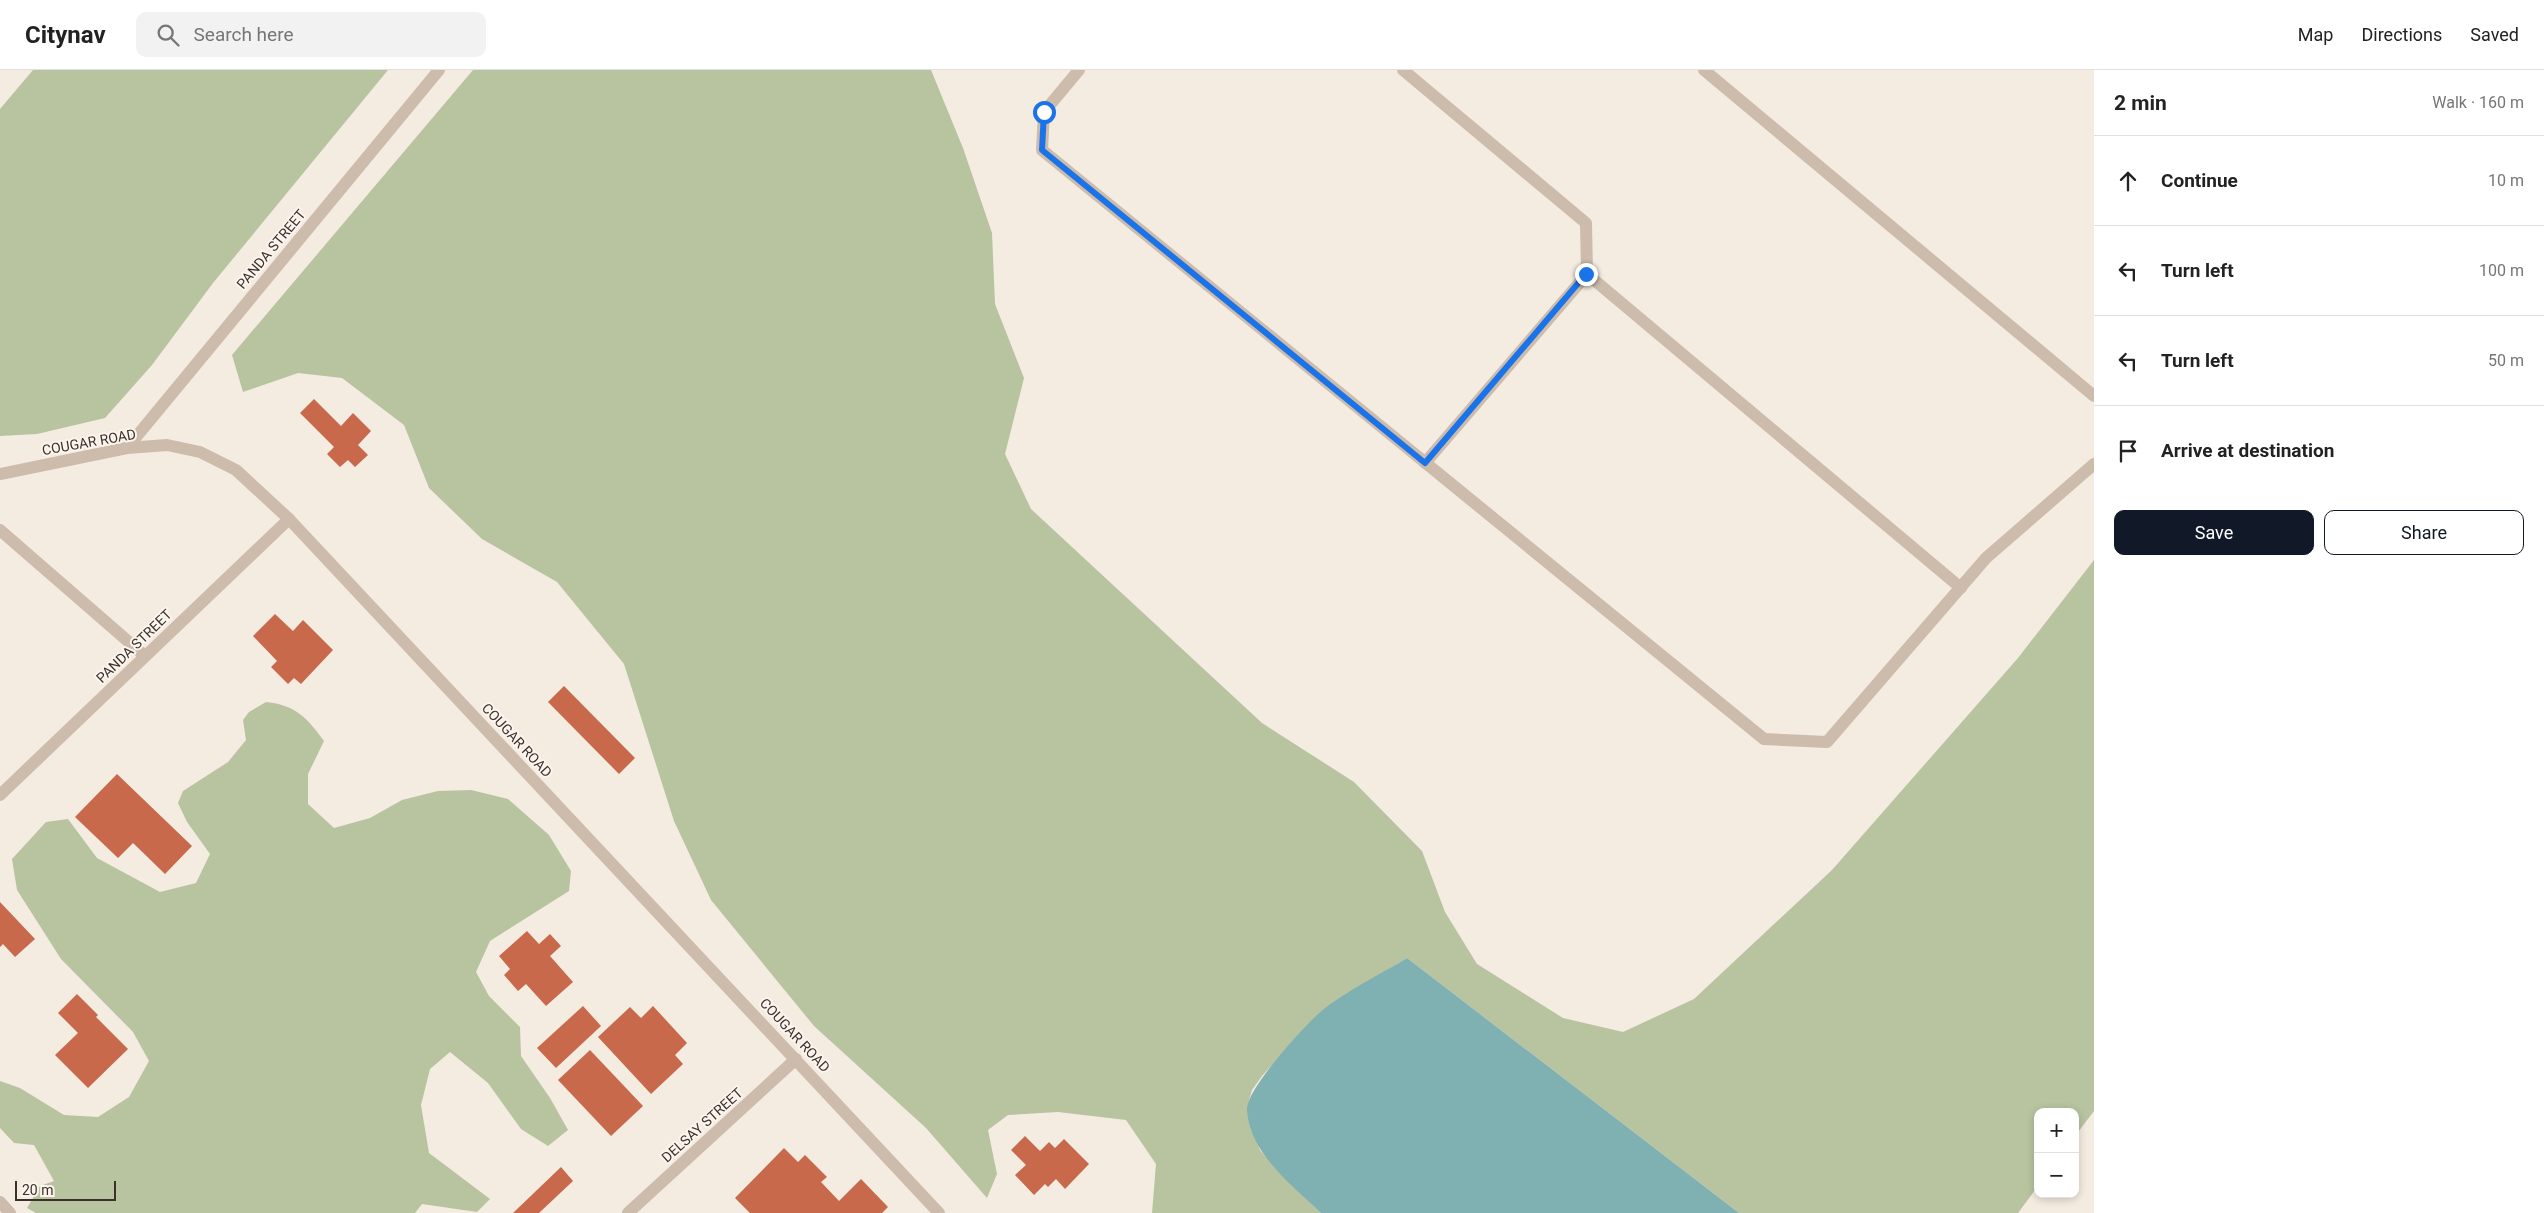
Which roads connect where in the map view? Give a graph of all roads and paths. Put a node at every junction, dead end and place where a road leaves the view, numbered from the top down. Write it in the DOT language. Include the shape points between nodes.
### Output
graph roads {
  1 [pos="439,70"];
  2 [pos="1079,70"];
  3 [pos="1403,70"];
  4 [pos="1704,70"];
  5 [pos="1586,274"];
  6 [pos="2094,396"];
  7 [pos="127,448"];
  8 [pos="1425,463"];
  9 [pos="2094,464"];
  10 [pos="0,474"];
  11 [pos="289,519"];
  12 [pos="0,530"];
  13 [pos="1961,588"];
  14 [pos="146,656"];
  15 [pos="0,795"];
  16 [pos="796,1059"];
  17 [pos="0,1202"];
  18 [pos="10,1213"];
  19 [pos="628,1213"];
  20 [pos="939,1213"];
  1 -- 7 [label="street, PANDA STREET"];
  2 -- 8 [label="street" via="1044,112 1042,150"];
  3 -- 5 [label="street" via="1586,223"];
  4 -- 6 [label="street"];
  5 -- 8 [label="street"];
  5 -- 13 [label="street"];
  7 -- 10 [label="street, COUGAR ROAD"];
  7 -- 11 [label="street, COUGAR ROAD" via="167,445 200,452 236,470"];
  8 -- 13 [label="street" via="1764,739 1827,742"];
  9 -- 13 [label="street" via="1986,558"];
  11 -- 14 [label="street, PANDA STREET"];
  11 -- 16 [label="street, COUGAR ROAD"];
  12 -- 14 [label="street"];
  14 -- 15 [label="street, PANDA STREET"];
  16 -- 19 [label="street, DELSAY STREET"];
  16 -- 20 [label="street, COUGAR ROAD"];
  17 -- 18 [label="street"];
}
